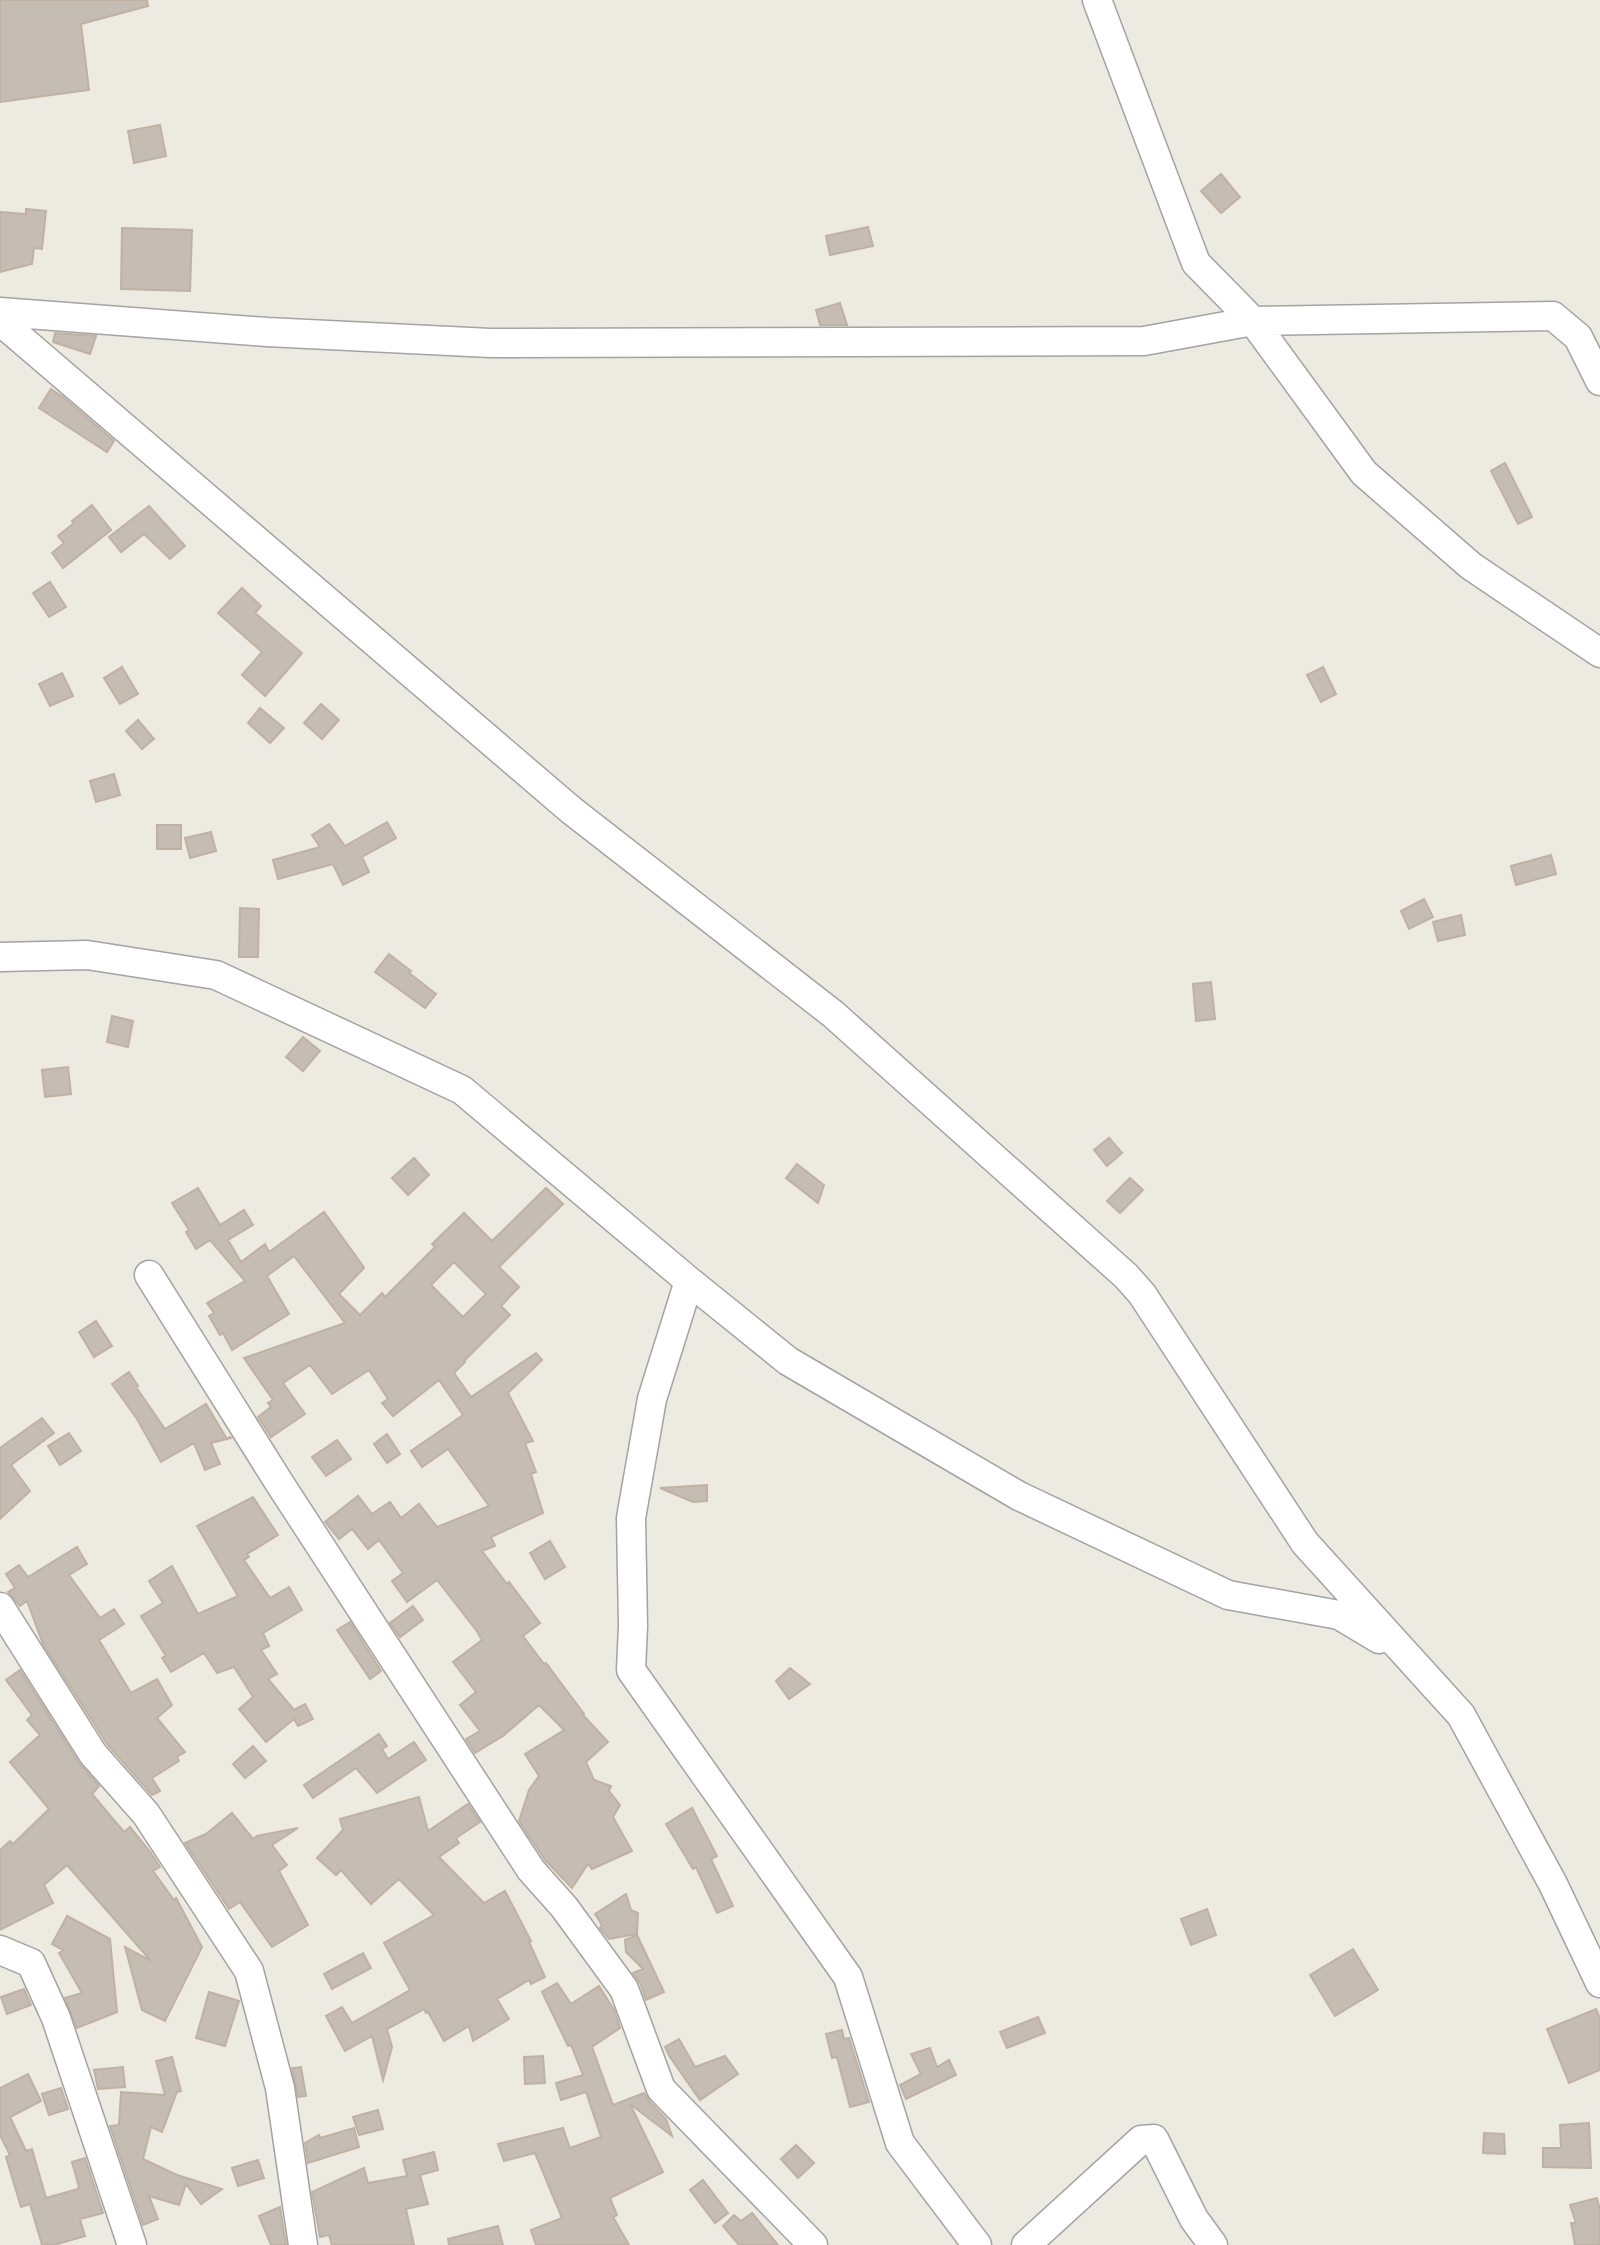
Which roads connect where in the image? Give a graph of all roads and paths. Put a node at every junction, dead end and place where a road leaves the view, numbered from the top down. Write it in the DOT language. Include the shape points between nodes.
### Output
graph roads {
  1 [pos="1097,0"];
  2 [pos="0,312"];
  3 [pos="0,321"];
  4 [pos="1253,321"];
  5 [pos="1600,381"];
  6 [pos="1600,653"];
  7 [pos="0,957"];
  8 [pos="149,1275"];
  9 [pos="689,1281"];
  10 [pos="0,1607"];
  11 [pos="1404,1653"];
  12 [pos="0,1950"];
  13 [pos="1600,1983"];
  14 [pos="132,2245"];
  15 [pos="303,2245"];
  16 [pos="813,2245"];
  17 [pos="977,2245"];
  18 [pos="1026,2245"];
  19 [pos="1213,2245"];
  1 -- 4 [label="street" via="1196,263"];
  2 -- 4 [label="street" via="490,343 1144,341"];
  3 -- 11 [label="street" via="571,810 833,1014 1126,1276 1305,1543"];
  4 -- 5 [label="street" via="1553,316 1578,337"];
  4 -- 6 [label="street" via="1364,473 1471,566"];
  7 -- 9 [label="street" via="87,955 216,975 462,1090"];
  8 -- 16 [label="street" via="531,1870 624,1989 661,2089"];
  9 -- 11 [label="street" via="788,1361 1019,1496 1228,1595 1339,1615"];
  9 -- 17 [label="street" via="652,1399 631,1518 631,1670 848,1977 900,2143"];
  10 -- 15 [label="street" via="93,1754 146,1814 249,1971 280,2088"];
  11 -- 13 [label="street" via="1461,1715"];
  12 -- 14 [label="street" via="31,1963"];
  18 -- 19 [label="street" via="1141,2140 1154,2139"];
}
